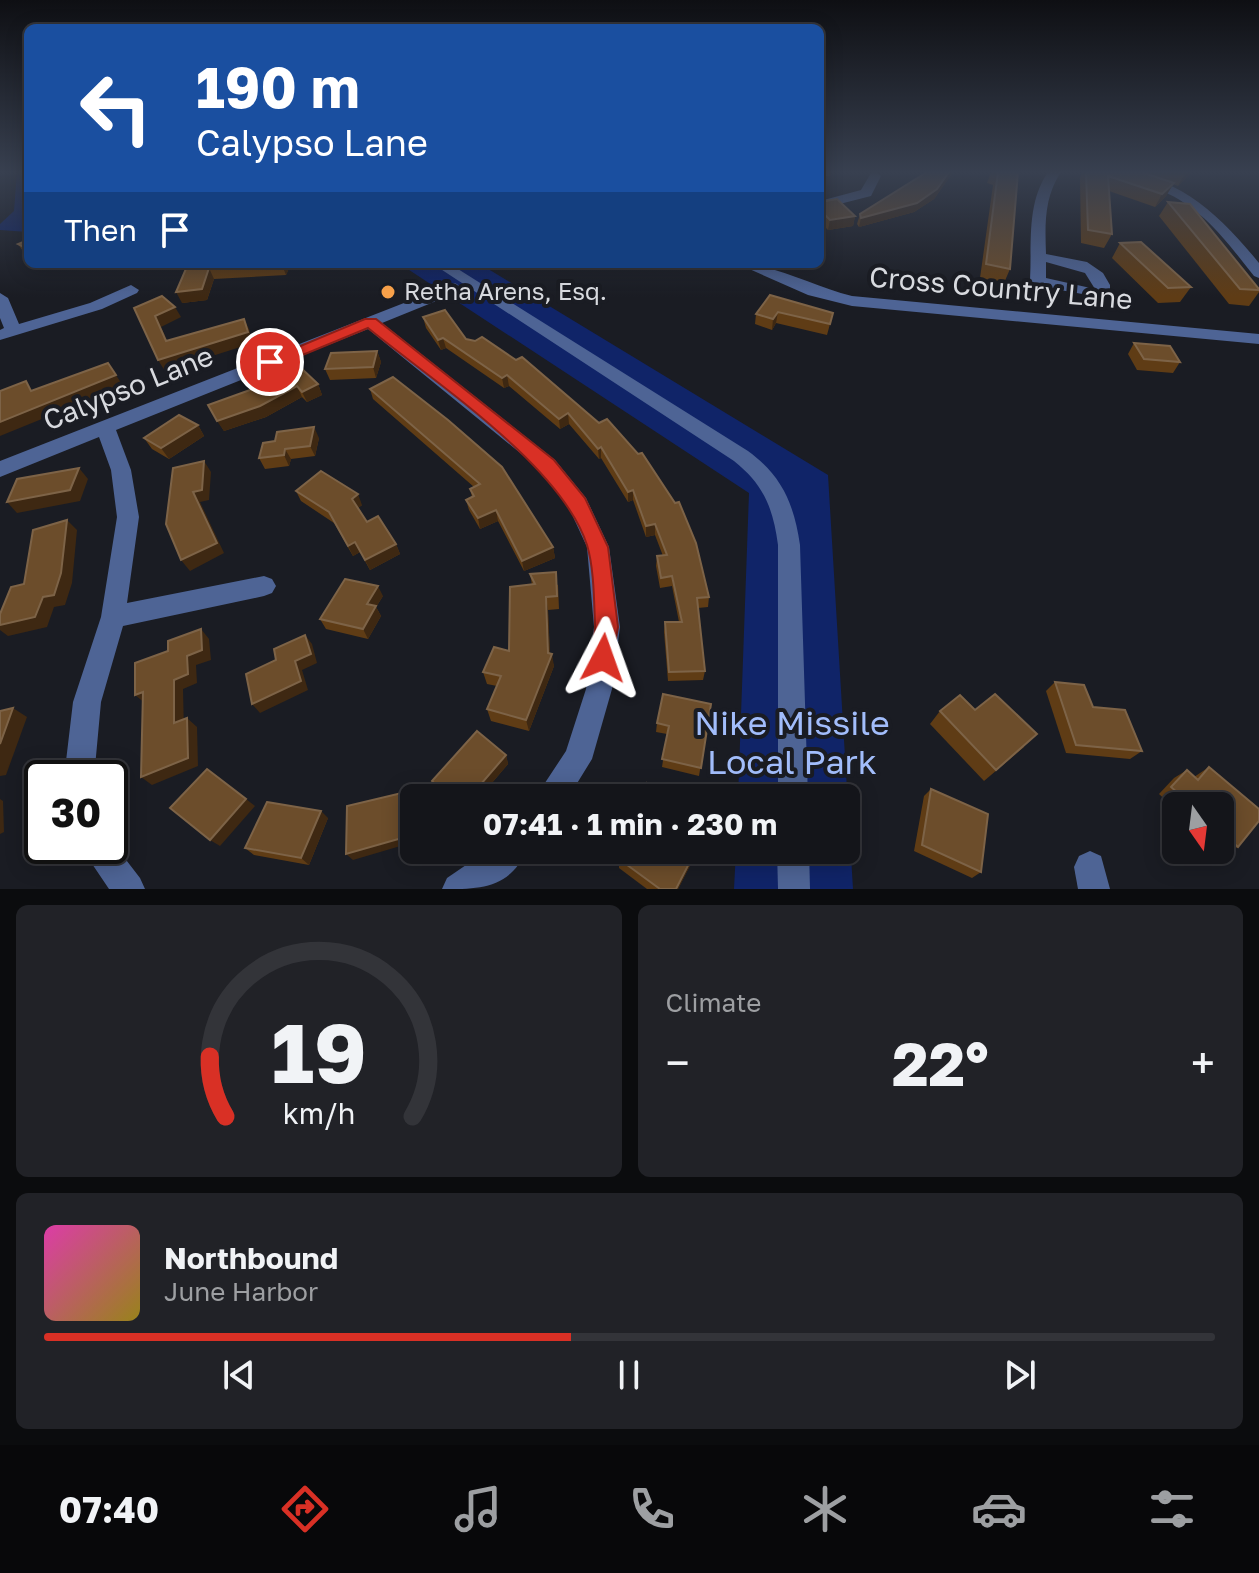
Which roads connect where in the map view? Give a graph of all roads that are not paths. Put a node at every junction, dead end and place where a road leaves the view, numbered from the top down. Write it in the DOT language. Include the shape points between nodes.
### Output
graph roads {
  1 [pos="1041,213"];
  2 [pos="1210,213"];
  3 [pos="1039,257"];
  4 [pos="1252,258"];
  5 [pos="446,268"];
  6 [pos="755,268"];
  7 [pos="1259,273"];
  8 [pos="455,288"];
  9 [pos="131,290"];
  10 [pos="0,298"];
  11 [pos="370,322"];
  12 [pos="6,333"];
  13 [pos="1259,339"];
  14 [pos="105,427"];
  15 [pos="0,469"];
  16 [pos="264,586"];
  17 [pos="113,617"];
  18 [pos="81,760"];
  19 [pos="560,784"];
  20 [pos="793,784"];
  21 [pos="110,864"];
  22 [pos="496,864"];
  23 [pos="793,864"];
  24 [pos="129,889"];
  25 [pos="458,889"];
  26 [pos="794,889"];
  1 -- 3 [label="street"];
  2 -- 4 [label="street"];
  4 -- 7 [label="street"];
  5 -- 20 [label="street" via="741,456 774,485 789,545"];
  6 -- 13 [label="street, Cross Country Lane" via="852,301"];
  8 -- 11 [label="street, Calypso Lane"];
  9 -- 12 [label="street"];
  10 -- 12 [label="street"];
  11 -- 14 [label="street, Calypso Lane"];
  11 -- 19 [label="street" via="548,465 578,504 598,547 607,627 599,689 578,759"];
  14 -- 15 [label="street, Calypso Lane"];
  14 -- 17 [label="street" via="121,470 128,517"];
  16 -- 17 [label="street"];
  17 -- 18 [label="street" via="87,702"];
  21 -- 24 [label="street"];
  22 -- 25 [label="street"];
  23 -- 26 [label="street"];
}
